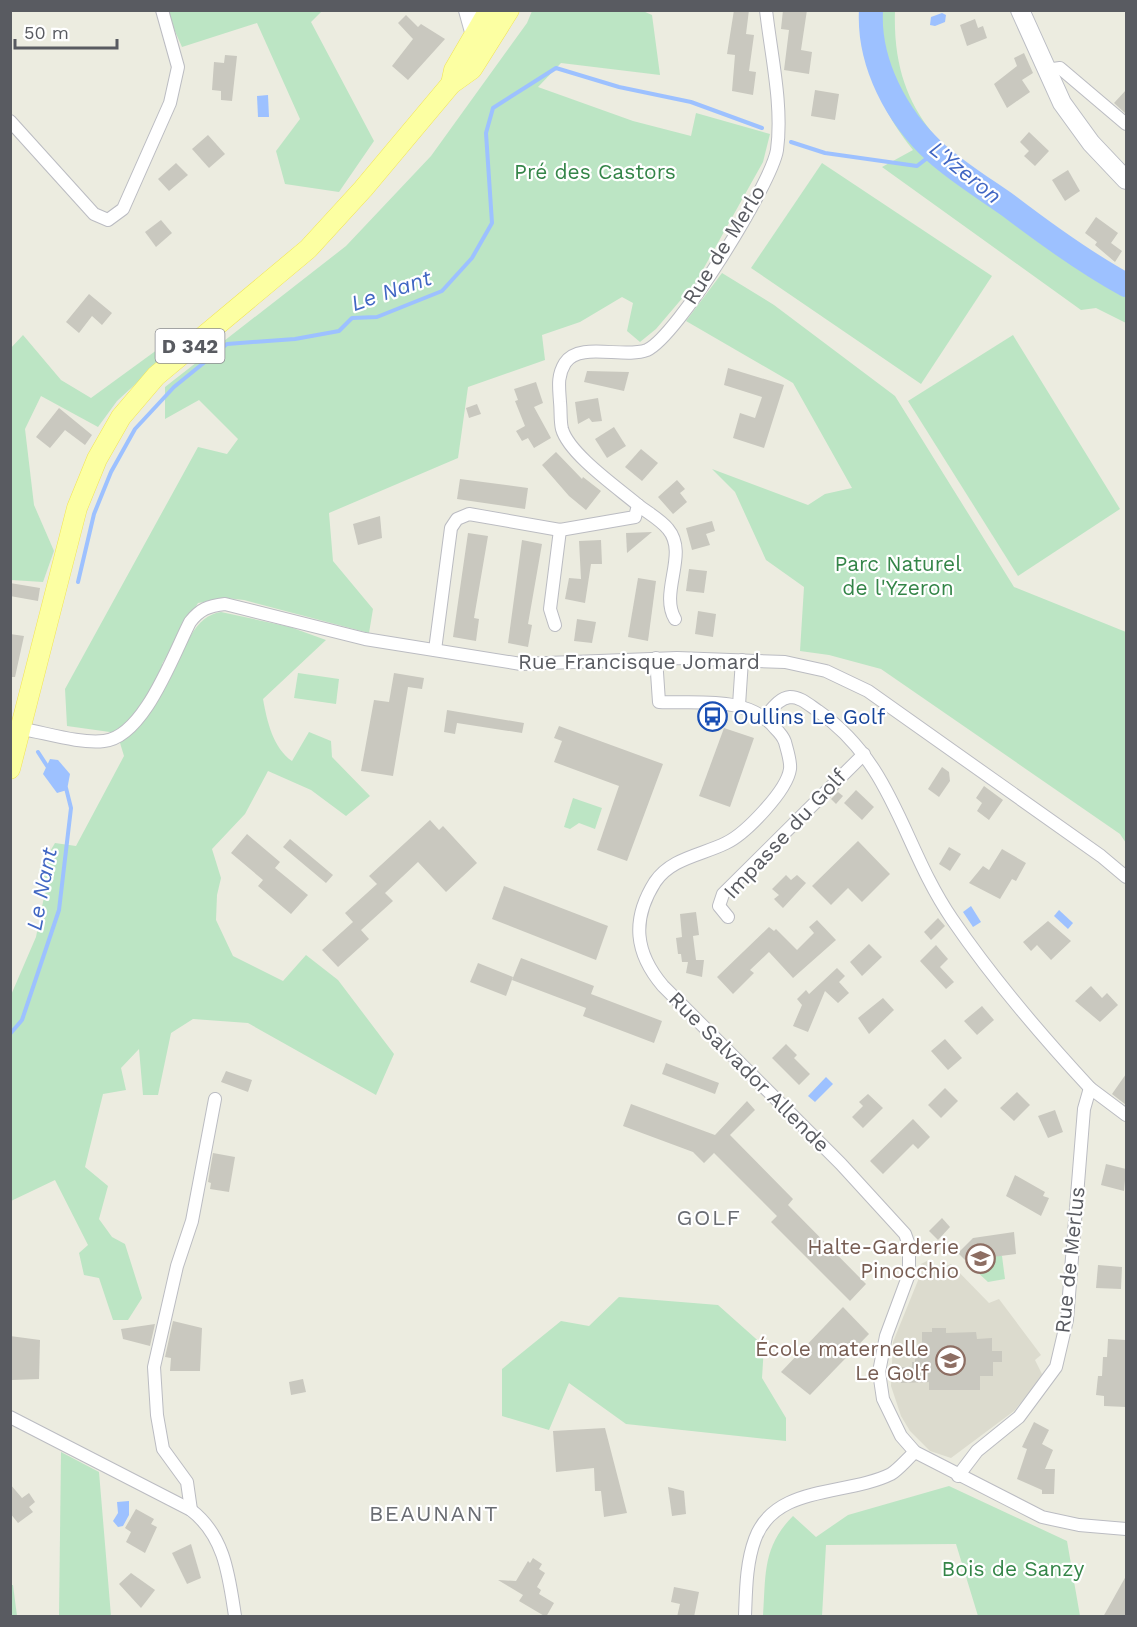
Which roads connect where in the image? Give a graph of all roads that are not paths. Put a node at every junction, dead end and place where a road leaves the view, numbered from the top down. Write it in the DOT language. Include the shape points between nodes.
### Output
graph roads {
  1 [pos="162,10"];
  2 [pos="468,10"];
  3 [pos="489,10"];
  4 [pos="509,10"];
  5 [pos="766,10"];
  6 [pos="1020,10"];
  7 [pos="478,46"];
  8 [pos="1046,69"];
  9 [pos="10,121"];
  10 [pos="1126,124"];
  11 [pos="1126,180"];
  12 [pos="638,506"];
  13 [pos="560,530"];
  14 [pos="675,619"];
  15 [pos="555,625"];
  16 [pos="435,650"];
  17 [pos="656,658"];
  18 [pos="742,660"];
  19 [pos="739,705"];
  20 [pos="765,717"];
  21 [pos="23,729"];
  22 [pos="864,754"];
  23 [pos="10,769"];
  24 [pos="1126,877"];
  25 [pos="728,917"];
  26 [pos="1090,1088"];
  27 [pos="215,1099"];
  28 [pos="1126,1115"];
  29 [pos="10,1417"];
  30 [pos="915,1452"];
  31 [pos="958,1476"];
  32 [pos="191,1510"];
  33 [pos="1126,1529"];
  34 [pos="235,1617"];
  35 [pos="745,1617"];
  1 -- 9 [label="street" via="178,67 170,102 123,209 108,220 94,214"];
  2 -- 7 [label="main road"];
  3 -- 7 [label="main road, D 342"];
  4 -- 7 [label="main road, D 342"];
  5 -- 12 [label="street, Rue de Merlo" via="778,123 777,153 763,183 704,286 662,338 648,349 631,354 583,351 566,361 558,379 562,430 573,448"];
  6 -- 8 [label="main road"];
  7 -- 21 [label="main road, D 342" via="472,69 451,84 308,249 156,376 121,417 97,459 78,508"];
  8 -- 10 [label="street" via="1060,68"];
  8 -- 11 [label="main road" via="1062,103 1091,143"];
  12 -- 13 [label="street" via="635,517"];
  12 -- 14 [label="street, Rue de Merlo" via="669,529 676,548 669,609"];
  13 -- 15 [label="street" via="550,609"];
  13 -- 16 [label="street" via="469,514 457,519 452,528"];
  16 -- 17 [label="street, Rue Francisque Jomard" via="521,664"];
  16 -- 21 [label="street, Rue Francisque Jomard" via="365,639 239,606 211,605 190,622 147,706 120,736 104,741"];
  17 -- 18 [label="street, Rue Francisque Jomard"];
  17 -- 19 [label="street, Rue Salvador Allende" via="659,702"];
  18 -- 19 [label="street"];
  18 -- 24 [label="street, Rue Francisque Jomard" via="809,666 868,691"];
  19 -- 20 [label="street, Rue Salvador Allende"];
  20 -- 22 [label="street" via="778,702 788,697 800,699 841,727"];
  20 -- 30 [label="street, Rue Salvador Allende" via="784,739 791,767 786,783 776,800 729,843 676,863 656,881 641,916 638,936 650,971 663,986 842,1164 905,1234 910,1251 909,1274 886,1336 879,1372 889,1415"];
  21 -- 23 [label="main road, D 342"];
  22 -- 25 [label="street, Impasse du Golf" via="723,894 719,906"];
  22 -- 26 [label="street" via="886,786 922,866 950,915 1002,988"];
  26 -- 28 [label="street"];
  26 -- 31 [label="street, Rue de Merlus" via="1084,1109 1067,1320 1056,1367 1019,1417 977,1451"];
  27 -- 32 [label="street" via="192,1221 177,1266 154,1367 164,1449 187,1482"];
  29 -- 32 [label="street"];
  30 -- 31 [label="street, Rue Salvador Allende"];
  30 -- 35 [label="street" via="892,1473 861,1485 788,1501 769,1517 755,1538"];
  31 -- 33 [label="street, Rue Salvador Allende" via="1042,1517"];
  32 -- 34 [label="street" via="204,1520 216,1538 226,1565"];
}
